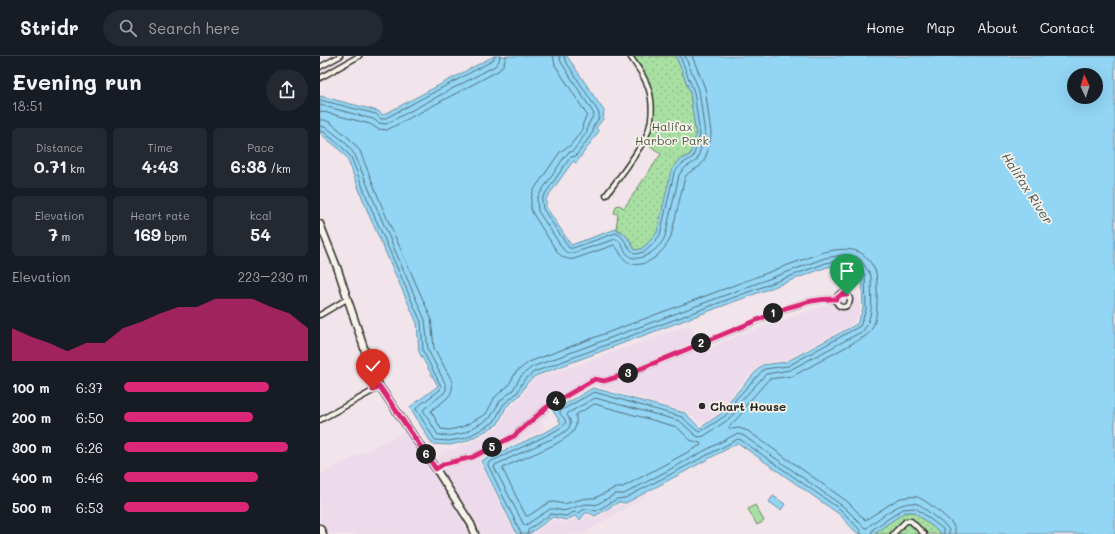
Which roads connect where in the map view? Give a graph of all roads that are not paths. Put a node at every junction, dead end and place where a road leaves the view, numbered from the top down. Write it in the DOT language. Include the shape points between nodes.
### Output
graph roads {
  1 [pos="340,56"];
  2 [pos="359,56"];
  3 [pos="630,56"];
  4 [pos="330,61"];
  5 [pos="320,67"];
  6 [pos="335,69"];
  7 [pos="320,78"];
  8 [pos="606,195"];
  9 [pos="320,224"];
  10 [pos="347,299"];
  11 [pos="837,299"];
  12 [pos="320,315"];
  13 [pos="380,387"];
  14 [pos="320,420"];
  15 [pos="436,469"];
  16 [pos="320,528"];
  17 [pos="323,534"];
  18 [pos="475,534"];
  19 [pos="893,534"];
  20 [pos="924,534"];
  1 -- 4 [label="street"];
  2 -- 6 [label="street"];
  3 -- 8 [label="street" via="650,93 651,121 639,149"];
  4 -- 5 [label="street"];
  4 -- 6 [label="street"];
  6 -- 7 [label="street"];
  9 -- 10 [label="street"];
  10 -- 12 [label="street"];
  10 -- 13 [label="street" via="368,363"];
  11 -- 15 [label="street" via="820,299 786,308 630,373 604,381 595,379 547,407 514,436 473,457 444,464"];
  13 -- 14 [label="street"];
  13 -- 15 [label="street"];
  15 -- 18 [label="street"];
  16 -- 17 [label="street"];
  19 -- 20 [label="street" via="906,521 911,522"];
}
